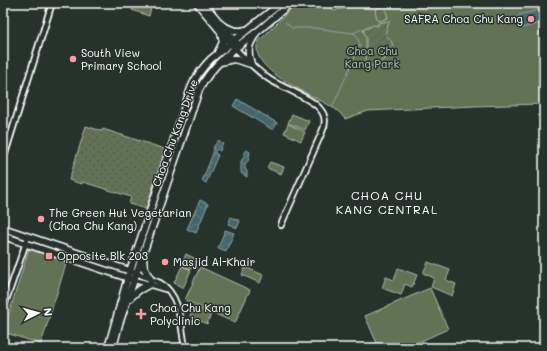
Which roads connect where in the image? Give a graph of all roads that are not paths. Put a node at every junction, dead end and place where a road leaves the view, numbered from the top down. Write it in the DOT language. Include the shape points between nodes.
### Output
graph roads {
  1 [pos="52,3"];
  2 [pos="197,3"];
  3 [pos="203,3"];
  4 [pos="291,3"];
  5 [pos="280,4"];
  6 [pos="221,24"];
  7 [pos="249,29"];
  8 [pos="221,31"];
  9 [pos="257,32"];
  10 [pos="234,44"];
  11 [pos="216,55"];
  12 [pos="219,62"];
  13 [pos="251,64"];
  14 [pos="3,160"];
  15 [pos="281,225"];
  16 [pos="3,228"];
  17 [pos="3,236"];
  18 [pos="28,237"];
  19 [pos="26,244"];
  20 [pos="143,256"];
  21 [pos="133,262"];
  22 [pos="118,270"];
  23 [pos="129,274"];
  24 [pos="136,277"];
  25 [pos="150,282"];
  26 [pos="125,288"];
  27 [pos="129,298"];
  28 [pos="3,309"];
  29 [pos="108,348"];
  30 [pos="113,348"];
  31 [pos="185,348"];
  1 -- 14 [label="street"];
  2 -- 8 [label="main road"];
  3 -- 6 [label="main road"];
  4 -- 9 [label="main road, Choa Chu Kang Drive"];
  5 -- 7 [label="main road, Choa Chu Kang Drive"];
  6 -- 7 [label="main road" via="235,31"];
  6 -- 10 [label="main road"];
  7 -- 10 [label="main road, Choa Chu Kang Drive"];
  8 -- 10 [label="main road"];
  8 -- 11 [label="main road" via="223,42"];
  9 -- 10 [label="main road, Choa Chu Kang Drive"];
  9 -- 13 [label="main road" via="249,47"];
  10 -- 11 [label="main road, Choa Chu Kang Drive"];
  10 -- 12 [label="main road, Choa Chu Kang Drive"];
  10 -- 13 [label="street"];
  11 -- 21 [label="main road, Choa Chu Kang Drive" via="203,66 191,88"];
  12 -- 13 [label="main road" via="234,59"];
  12 -- 20 [label="main road, Choa Chu Kang Drive" via="199,90"];
  13 -- 15 [label="street" via="270,80 316,104 325,118 322,132"];
  16 -- 18 [label="main road"];
  17 -- 19 [label="main road"];
  18 -- 19 [label="street"];
  18 -- 22 [label="main road"];
  19 -- 22 [label="main road"];
  19 -- 28 [label="street"];
  20 -- 24 [label="main road, Choa Chu Kang Drive"];
  20 -- 25 [label="main road" via="144,268"];
  21 -- 22 [label="main road"];
  21 -- 23 [label="main road, Choa Chu Kang Drive"];
  22 -- 23 [label="main road"];
  22 -- 26 [label="main road"];
  23 -- 24 [label="main road"];
  23 -- 26 [label="main road, Choa Chu Kang Drive"];
  24 -- 25 [label="street"];
  24 -- 27 [label="main road, Choa Chu Kang Drive"];
  25 -- 27 [label="main road"];
  25 -- 31 [label="street" via="167,289 175,298"];
  26 -- 29 [label="main road, Choa Chu Kang Drive"];
  27 -- 30 [label="main road, Choa Chu Kang Drive"];
}
